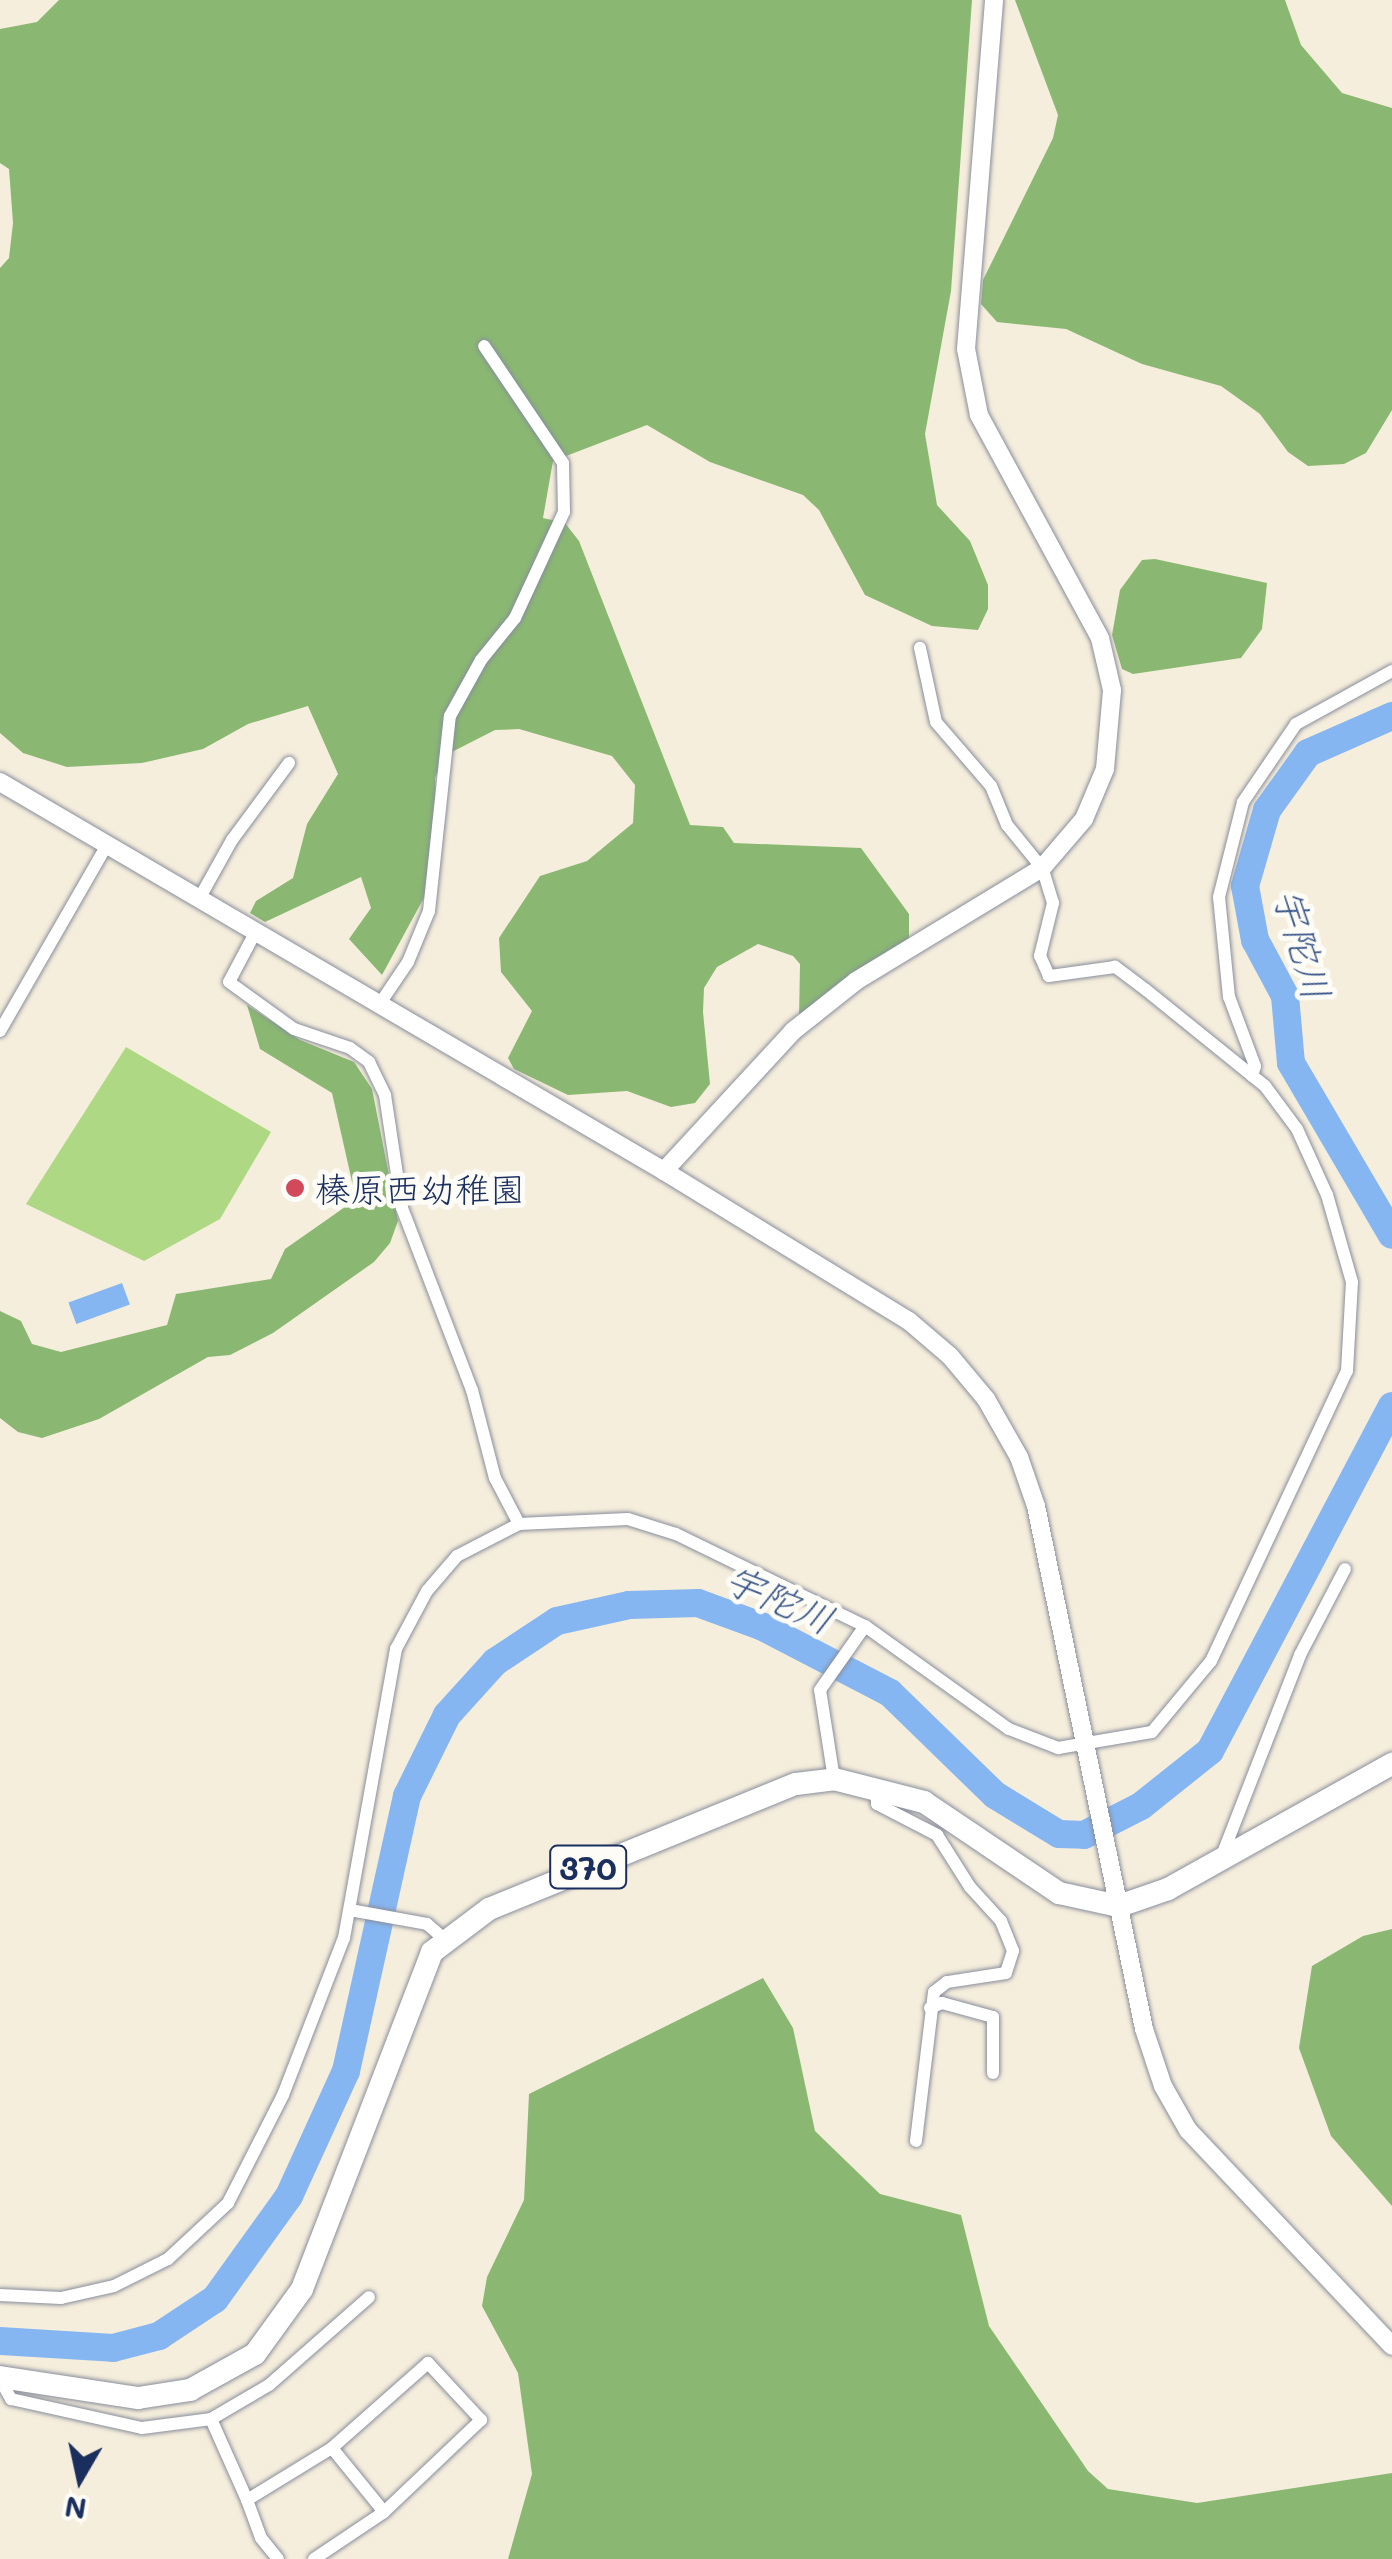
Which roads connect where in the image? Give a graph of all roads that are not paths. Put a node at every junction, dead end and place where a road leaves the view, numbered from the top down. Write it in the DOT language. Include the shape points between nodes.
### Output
graph roads {
  1 [pos="994,0"];
  2 [pos="484,346"];
  3 [pos="920,648"];
  4 [pos="1392,671"];
  5 [pos="289,764"];
  6 [pos="0,782"];
  7 [pos="107,845"];
  8 [pos="1042,868"];
  9 [pos="199,899"];
  10 [pos="255,933"];
  11 [pos="379,1005"];
  12 [pos="0,1031"];
  13 [pos="1252,1076"];
  14 [pos="664,1172"];
  15 [pos="519,1524"];
  16 [pos="1345,1570"];
  17 [pos="861,1631"];
  18 [pos="1087,1752"];
  19 [pos="1392,1764"];
  20 [pos="834,1779"];
  21 [pos="877,1786"];
  22 [pos="1222,1858"];
  23 [pos="1119,1906"];
  24 [pos="353,1911"];
  25 [pos="443,1938"];
  26 [pos="930,2008"];
  27 [pos="993,2073"];
  28 [pos="916,2141"];
  29 [pos="0,2295"];
  30 [pos="370,2296"];
  31 [pos="1392,2346"];
  32 [pos="0,2378"];
  33 [pos="211,2420"];
  34 [pos="332,2448"];
  35 [pos="247,2500"];
  36 [pos="384,2512"];
  37 [pos="278,2559"];
  38 [pos="314,2559"];
  1 -- 8 [label="street" via="966,349 978,414 1086,607 1112,690 1112,738 1100,783 1084,819"];
  2 -- 11 [label="street" via="563,463 564,512 516,618 481,660 450,716 428,911 408,962"];
  3 -- 8 [label="street" via="936,722 991,786 1007,825"];
  4 -- 13 [label="street" via="1296,724 1243,802 1218,897 1230,997 1256,1066"];
  5 -- 9 [label="street" via="232,840"];
  6 -- 7 [label="street"];
  7 -- 9 [label="street"];
  7 -- 12 [label="street"];
  8 -- 13 [label="street" via="1053,903 1040,956 1049,976 1116,966"];
  8 -- 14 [label="street" via="856,981 793,1031"];
  9 -- 10 [label="street"];
  10 -- 11 [label="street"];
  10 -- 15 [label="street" via="229,982 294,1028 370,1062 384,1095 402,1208 472,1390 495,1478"];
  11 -- 14 [label="street"];
  13 -- 18 [label="street" via="1296,1129 1327,1195 1352,1282 1347,1371 1211,1662 1152,1732"];
  14 -- 18 [label="street" via="909,1321 986,1399 1019,1457 1036,1506"];
  15 -- 17 [label="street" via="628,1519 676,1534"];
  15 -- 24 [label="street" via="457,1556 427,1591 396,1649"];
  16 -- 22 [label="street" via="1300,1655"];
  17 -- 18 [label="street" via="1008,1729"];
  17 -- 20 [label="street" via="820,1690"];
  18 -- 23 [label="street"];
  19 -- 22 [label="highway"];
  20 -- 21 [label="highway, 370"];
  20 -- 25 [label="highway, 370" via="796,1784 655,1839 489,1909"];
  21 -- 23 [label="highway, 370" via="924,1802 1059,1893"];
  21 -- 26 [label="street" via="877,1804 936,1835 1011,1942 1006,1972 947,1982 934,1992"];
  22 -- 23 [label="highway" via="1168,1889"];
  23 -- 31 [label="street" via="1144,2029 1163,2086 1188,2130"];
  24 -- 25 [label="street" via="423,1924"];
  24 -- 29 [label="street" via="252,2165 204,2230 168,2259 114,2286 61,2298"];
  25 -- 32 [label="highway, 370" via="422,1972 302,2289 255,2354 190,2390 138,2398"];
  26 -- 27 [label="street" via="942,2003 993,2017"];
  26 -- 28 [label="street"];
  30 -- 33 [label="street" via="270,2386"];
  32 -- 33 [label="street" via="11,2399 142,2428"];
  33 -- 35 [label="street"];
  34 -- 35 [label="street"];
  34 -- 36 [label="street"];
  34 -- 36 [label="street" via="428,2363 481,2420"];
  35 -- 37 [label="street" via="261,2538"];
  36 -- 38 [label="street"];
}
